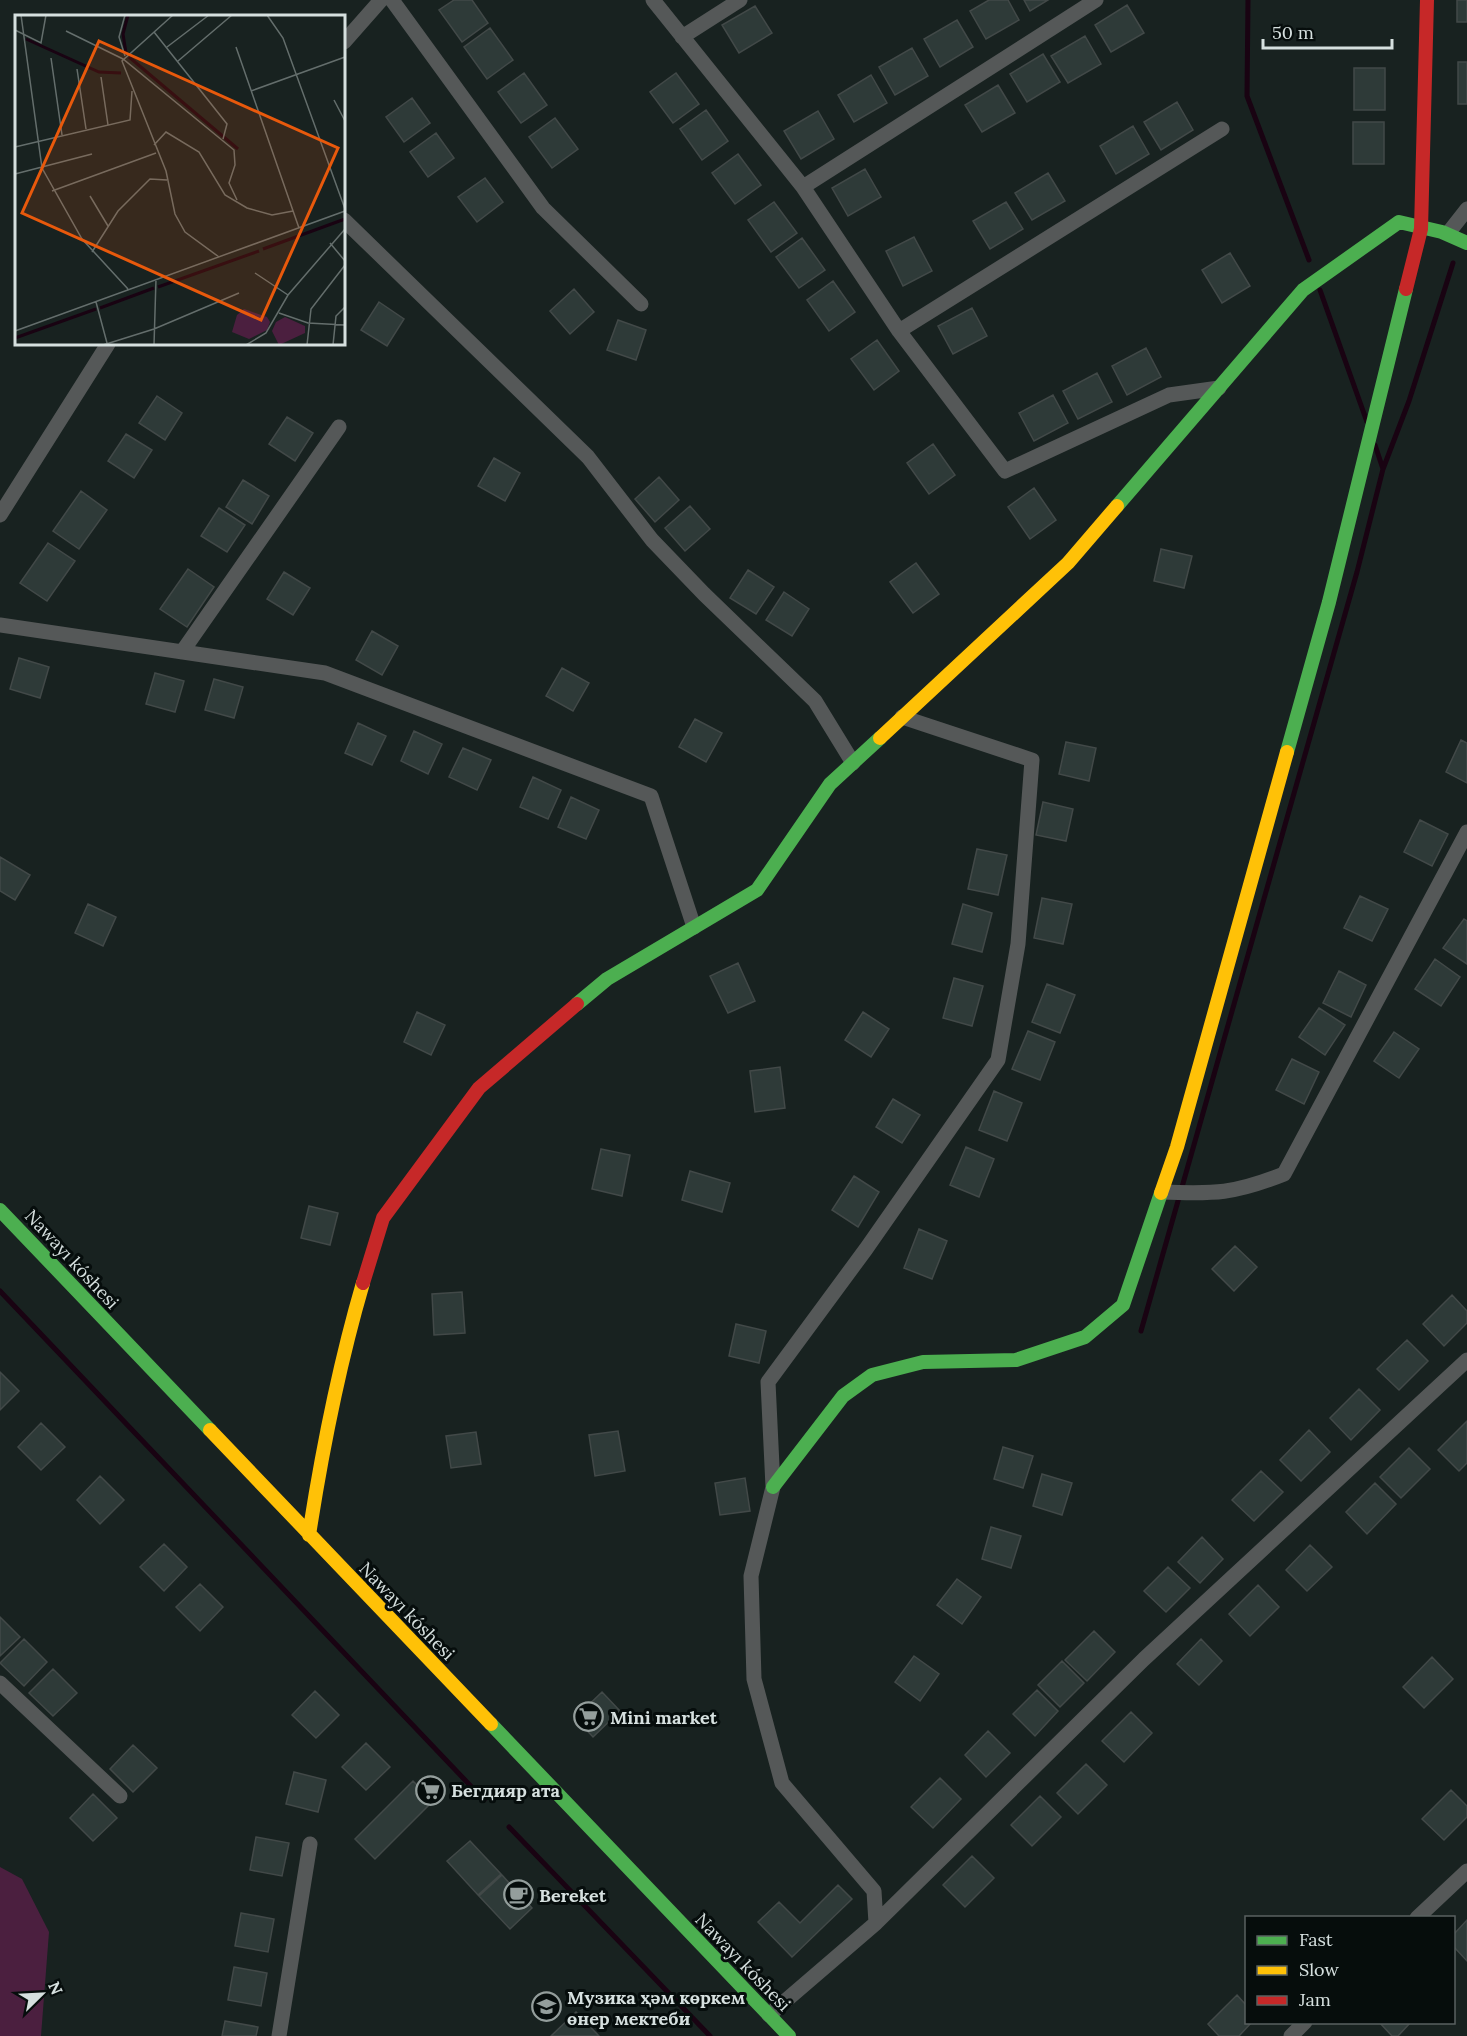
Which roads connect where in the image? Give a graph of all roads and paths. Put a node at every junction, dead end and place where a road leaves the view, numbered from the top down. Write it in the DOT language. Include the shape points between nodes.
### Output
graph roads {
  1 [pos="381,0"];
  2 [pos="392,0"];
  3 [pos="653,0"];
  4 [pos="740,0"];
  5 [pos="1096,0"];
  6 [pos="1427,0"];
  7 [pos="682,37"];
  8 [pos="345,41"];
  9 [pos="1222,129"];
  10 [pos="803,187"];
  11 [pos="1467,209"];
  12 [pos="345,221"];
  13 [pos="1421,229"];
  14 [pos="1449,232"];
  15 [pos="1467,243"];
  16 [pos="641,304"];
  17 [pos="899,331"];
  18 [pos="107,345"];
  19 [pos="1219,388"];
  20 [pos="339,427"];
  21 [pos="0,515"];
  22 [pos="0,625"];
  23 [pos="182,652"];
  24 [pos="902,717"];
  25 [pos="853,763"];
  26 [pos="1467,832"];
  27 [pos="694,927"];
  28 [pos="1162,1192"];
  29 [pos="0,1210"];
  30 [pos="1467,1360"];
  31 [pos="773,1487"];
  32 [pos="309,1536"];
  33 [pos="0,1683"];
  34 [pos="120,1796"];
  35 [pos="310,1844"];
  36 [pos="1467,1871"];
  37 [pos="1418,1916"];
  38 [pos="876,1923"];
  39 [pos="769,2015"];
  40 [pos="1303,2024"];
  41 [pos="279,2036"];
  42 [pos="789,2036"];
  43 [pos="1291,2036"];
  1 -- 8 [label="street"];
  2 -- 16 [label="street" via="543,208"];
  3 -- 7 [label="street"];
  4 -- 7 [label="street"];
  5 -- 10 [label="street"];
  6 -- 13 [label="street"];
  7 -- 10 [label="street"];
  9 -- 17 [label="street"];
  10 -- 17 [label="street"];
  11 -- 14 [label="street"];
  12 -- 25 [label="street" via="588,458 652,540 815,701"];
  13 -- 14 [label="street"];
  13 -- 19 [label="street" via="1399,222 1302,290"];
  13 -- 28 [label="street" via="1329,602"];
  14 -- 15 [label="street"];
  17 -- 19 [label="street" via="1005,471 1169,395"];
  18 -- 21 [label="street"];
  19 -- 24 [label="street" via="1068,562"];
  20 -- 23 [label="street"];
  22 -- 23 [label="street"];
  23 -- 27 [label="street" via="325,674 651,796"];
  24 -- 25 [label="street"];
  24 -- 31 [label="street" via="1032,760 1018,944 998,1060 768,1382"];
  25 -- 27 [label="street" via="830,784 757,890"];
  26 -- 28 [label="street" via="1284,1174 1248,1188 1216,1194"];
  27 -- 32 [label="street" via="607,979 479,1088 383,1218 353,1317"];
  28 -- 31 [label="street" via="1123,1305 1085,1337 1016,1360 923,1362 872,1375 843,1396"];
  29 -- 32 [label="street, Nawayı kóshesi"];
  30 -- 38 [label="street" via="1143,1659"];
  31 -- 38 [label="street" via="752,1576 754,1679 782,1782 874,1891"];
  32 -- 39 [label="street, Nawayı kóshesi"];
  33 -- 34 [label="street"];
  35 -- 41 [label="street"];
  36 -- 37 [label="street"];
  38 -- 39 [label="street"];
  39 -- 42 [label="street, Nawayı kóshesi"];
  40 -- 43 [label="street"];
}
